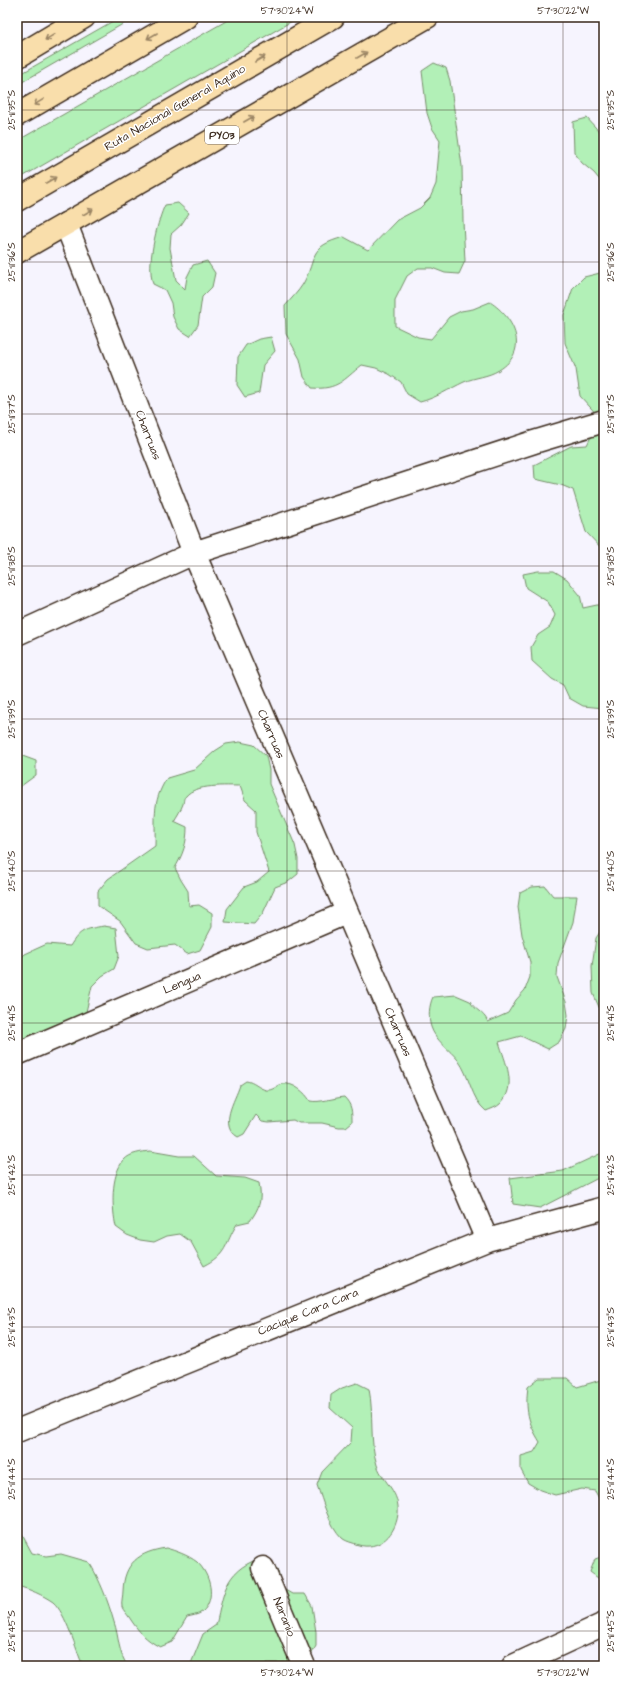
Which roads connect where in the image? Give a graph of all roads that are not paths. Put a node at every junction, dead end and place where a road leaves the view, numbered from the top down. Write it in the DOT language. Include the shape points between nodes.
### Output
graph roads {
  1 [pos="84,17"];
  2 [pos="186,17"];
  3 [pos="333,17"];
  4 [pos="427,17"];
  5 [pos="17,57"];
  6 [pos="17,115"];
  7 [pos="17,200"];
  8 [pos="66,224"];
  9 [pos="17,252"];
  10 [pos="604,422"];
  11 [pos="194,553"];
  12 [pos="17,634"];
  13 [pos="346,913"];
  14 [pos="17,1054"];
  15 [pos="604,1208"];
  16 [pos="487,1240"];
  17 [pos="17,1431"];
  18 [pos="264,1568"];
  19 [pos="604,1624"];
  20 [pos="304,1666"];
  21 [pos="513,1666"];
  1 -- 5 [label="main road, one-way"];
  2 -- 6 [label="main road, one-way"];
  7 -- 3 [label="main road, Ruta Nacional General Aquino, one-way"];
  8 -- 4 [label="main road, PY03, one-way"];
  8 -- 9 [label="main road, PY03"];
  8 -- 11 [label="street, Charruas"];
  10 -- 11 [label="street" via="526,444"];
  11 -- 12 [label="street"];
  11 -- 13 [label="street, Charruas"];
  13 -- 14 [label="street, Lengua"];
  13 -- 16 [label="street, Charruas"];
  15 -- 16 [label="street, Cacique Cara Cara"];
  16 -- 17 [label="street, Cacique Cara Cara"];
  18 -- 20 [label="street, Naranio"];
  19 -- 21 [label="street"];
}
